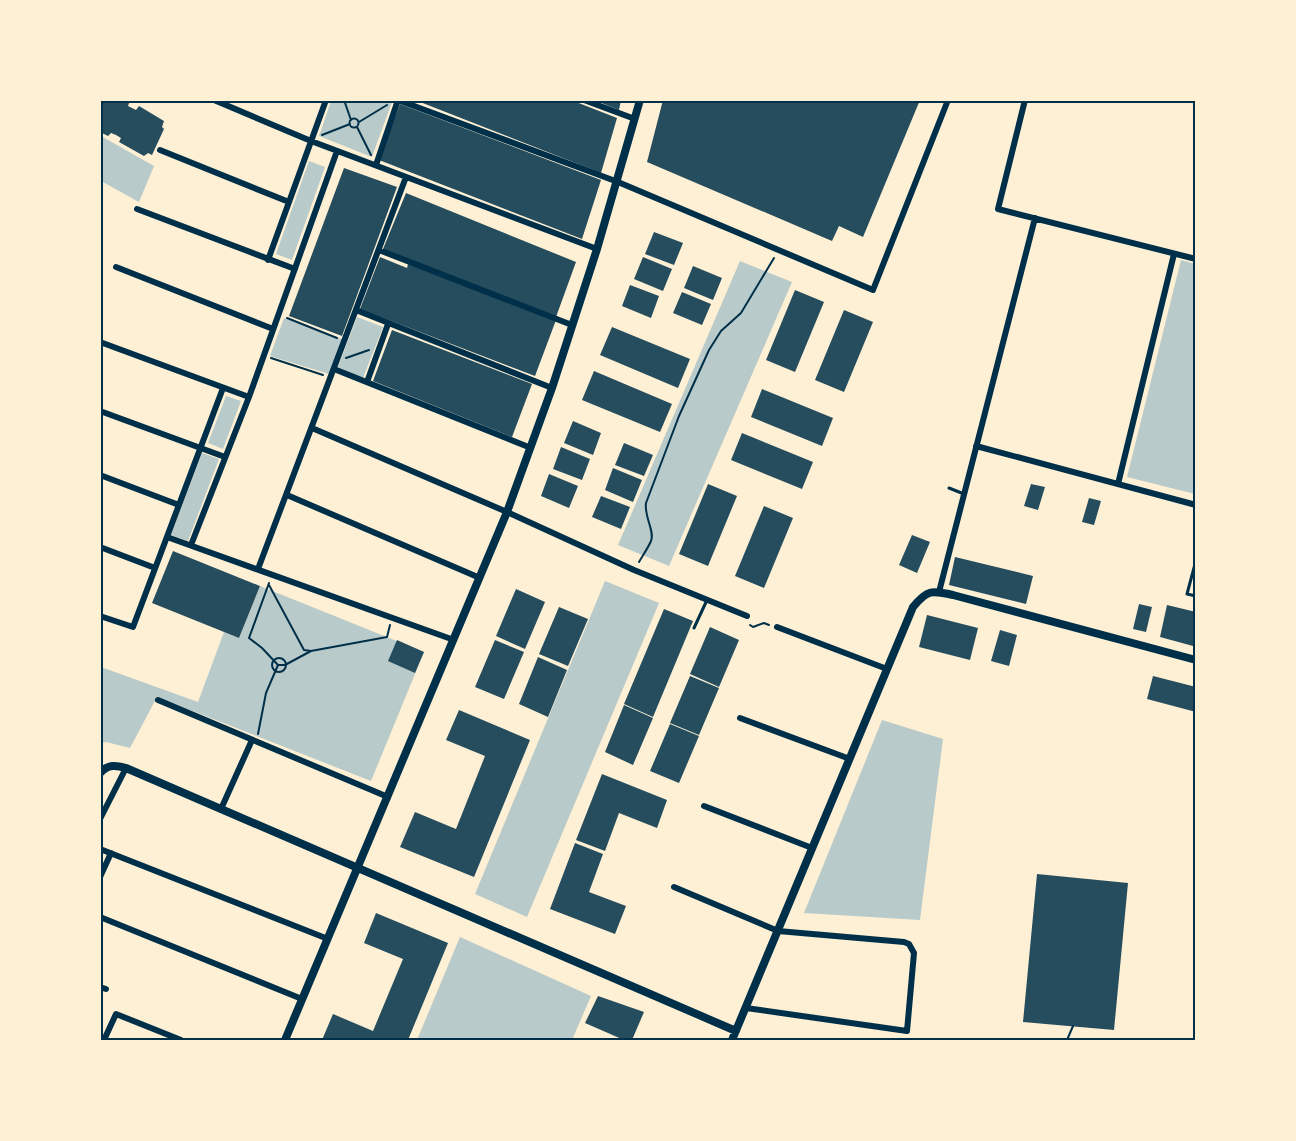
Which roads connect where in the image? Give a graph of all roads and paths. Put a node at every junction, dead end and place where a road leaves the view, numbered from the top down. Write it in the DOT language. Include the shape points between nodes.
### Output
graph roads {
  1 [pos="214,100"];
  2 [pos="326,100"];
  3 [pos="344,100"];
  4 [pos="584,100"];
  5 [pos="640,100"];
  6 [pos="948,100"];
  7 [pos="1025,100"];
  8 [pos="396,101"];
  9 [pos="635,119"];
  10 [pos="351,122"];
  11 [pos="358,122"];
  12 [pos="357,127"];
  13 [pos="313,138"];
  14 [pos="160,150"];
  15 [pos="338,151"];
  16 [pos="376,165"];
  17 [pos="406,177"];
  18 [pos="618,182"];
  19 [pos="289,202"];
  20 [pos="137,209"];
  21 [pos="1035,218"];
  22 [pos="597,249"];
  23 [pos="379,250"];
  24 [pos="778,250"];
  25 [pos="1174,254"];
  26 [pos="1196,259"];
  27 [pos="268,260"];
  28 [pos="116,267"];
  29 [pos="295,269"];
  30 [pos="356,310"];
  31 [pos="278,315"];
  32 [pos="388,324"];
  33 [pos="572,325"];
  34 [pos="273,329"];
  35 [pos="345,340"];
  36 [pos="100,342"];
  37 [pos="380,345"];
  38 [pos="268,357"];
  39 [pos="338,360"];
  40 [pos="334,369"];
  41 [pos="331,378"];
  42 [pos="367,382"];
  43 [pos="552,387"];
  44 [pos="223,388"];
  45 [pos="249,397"];
  46 [pos="100,411"];
  47 [pos="312,428"];
  48 [pos="976,446"];
  49 [pos="200,448"];
  50 [pos="531,448"];
  51 [pos="225,457"];
  52 [pos="100,475"];
  53 [pos="1118,484"];
  54 [pos="949,488"];
  55 [pos="964,494"];
  56 [pos="287,495"];
  57 [pos="179,505"];
  58 [pos="1196,505"];
  59 [pos="507,512"];
  60 [pos="167,537"];
  61 [pos="191,545"];
  62 [pos="100,547"];
  63 [pos="1194,564"];
  64 [pos="155,568"];
  65 [pos="258,569"];
  66 [pos="634,570"];
  67 [pos="272,574"];
  68 [pos="480,578"];
  69 [pos="268,585"];
  70 [pos="939,592"];
  71 [pos="1196,596"];
  72 [pos="707,600"];
  73 [pos="100,616"];
  74 [pos="747,616"];
  75 [pos="391,618"];
  76 [pos="777,627"];
  77 [pos="694,628"];
  78 [pos="454,640"];
  79 [pos="311,651"];
  80 [pos="1196,660"];
  81 [pos="273,661"];
  82 [pos="285,664"];
  83 [pos="278,665"];
  84 [pos="887,669"];
  85 [pos="276,671"];
  86 [pos="158,700"];
  87 [pos="740,718"];
  88 [pos="254,741"];
  89 [pos="850,759"];
  90 [pos="126,768"];
  91 [pos="100,773"];
  92 [pos="388,797"];
  93 [pos="704,806"];
  94 [pos="221,809"];
  95 [pos="100,819"];
  96 [pos="813,848"];
  97 [pos="100,849"];
  98 [pos="111,853"];
  99 [pos="358,868"];
  100 [pos="100,877"];
  101 [pos="674,887"];
  102 [pos="100,917"];
  103 [pos="778,931"];
  104 [pos="328,939"];
  105 [pos="302,999"];
  106 [pos="746,1008"];
  107 [pos="1073,1026"];
  108 [pos="736,1031"];
  109 [pos="104,1041"];
  110 [pos="181,1041"];
  111 [pos="285,1041"];
  112 [pos="732,1041"];
  113 [pos="1067,1041"];
  1 -- 13 [label="street"];
  2 -- 13 [label="street"];
  3 -- 10 [label="path"];
  4 -- 9 [label="street"];
  5 -- 9 [label="street"];
  6 -- 24 [label="street" via="873,290"];
  7 -- 21 [label="street" via="998,209"];
  8 -- 11 [label="path"];
  8 -- 16 [label="street"];
  8 -- 18 [label="street"];
  9 -- 18 [label="street"];
  10 -- 11 [label="path"];
  10 -- 12 [label="path" via="353,128"];
  10 -- 13 [label="path"];
  11 -- 12 [label="path"];
  12 -- 16 [label="path"];
  13 -- 15 [label="street"];
  13 -- 19 [label="street"];
  14 -- 19 [label="street"];
  15 -- 16 [label="street"];
  15 -- 29 [label="street"];
  16 -- 17 [label="street"];
  17 -- 22 [label="street"];
  17 -- 23 [label="street"];
  18 -- 22 [label="street"];
  18 -- 24 [label="street"];
  19 -- 27 [label="street"];
  20 -- 27 [label="street"];
  21 -- 25 [label="street"];
  21 -- 48 [label="street"];
  22 -- 33 [label="street"];
  23 -- 30 [label="street"];
  23 -- 33 [label="street"];
  24 -- 66 [label="path" via="741,313 721,331 709,350 679,416 646,503 651,540"];
  25 -- 26 [label="street"];
  25 -- 53 [label="street"];
  27 -- 29 [label="street"];
  28 -- 34 [label="street"];
  29 -- 31 [label="street"];
  30 -- 32 [label="street"];
  30 -- 35 [label="street"];
  31 -- 34 [label="street"];
  31 -- 35 [label="path"];
  32 -- 37 [label="street"];
  32 -- 43 [label="street"];
  33 -- 43 [label="street"];
  34 -- 45 [label="street"];
  35 -- 39 [label="street"];
  36 -- 44 [label="street"];
  37 -- 39 [label="path"];
  37 -- 42 [label="street"];
  38 -- 41 [label="path"];
  39 -- 40 [label="street"];
  40 -- 41 [label="street"];
  40 -- 42 [label="street"];
  41 -- 47 [label="street"];
  42 -- 50 [label="street"];
  43 -- 50 [label="street"];
  44 -- 45 [label="street"];
  44 -- 49 [label="street"];
  45 -- 51 [label="street"];
  46 -- 49 [label="street"];
  47 -- 56 [label="street"];
  47 -- 59 [label="street"];
  48 -- 53 [label="street"];
  48 -- 55 [label="street"];
  49 -- 51 [label="street"];
  49 -- 57 [label="street"];
  50 -- 59 [label="street"];
  51 -- 61 [label="street"];
  52 -- 57 [label="street"];
  53 -- 58 [label="street"];
  54 -- 55 [label="lane"];
  55 -- 70 [label="street"];
  56 -- 65 [label="street"];
  56 -- 68 [label="street"];
  57 -- 60 [label="street"];
  59 -- 66 [label="street"];
  59 -- 68 [label="street"];
  60 -- 61 [label="street"];
  60 -- 64 [label="street"];
  61 -- 65 [label="street"];
  62 -- 64 [label="street"];
  63 -- 71 [label="lane" via="1187,594"];
  64 -- 73 [label="street" via="132,627"];
  65 -- 67 [label="street"];
  66 -- 72 [label="street"];
  67 -- 69 [label="path"];
  67 -- 75 [label="street"];
  68 -- 78 [label="street"];
  69 -- 79 [label="path" via="304,650"];
  69 -- 81 [label="path" via="249,638"];
  70 -- 80 [label="street"];
  70 -- 84 [label="street" via="927,592 913,607"];
  72 -- 74 [label="street"];
  72 -- 77 [label="lane"];
  74 -- 76 [label="path" via="753,627 764,623"];
  75 -- 78 [label="street"];
  75 -- 79 [label="path" via="387,637"];
  76 -- 84 [label="street"];
  78 -- 92 [label="street"];
  79 -- 82 [label="path"];
  81 -- 82 [label="path" via="281,659"];
  81 -- 83 [label="path"];
  81 -- 85 [label="path"];
  82 -- 83 [label="path"];
  82 -- 85 [label="path" via="282,671"];
  83 -- 85 [label="path"];
  84 -- 89 [label="street"];
  85 -- 88 [label="path"];
  86 -- 88 [label="street"];
  87 -- 89 [label="street"];
  88 -- 92 [label="street"];
  88 -- 94 [label="street"];
  89 -- 96 [label="street"];
  90 -- 91 [label="street" via="111,766"];
  90 -- 94 [label="street"];
  90 -- 95 [label="street"];
  92 -- 99 [label="street"];
  93 -- 96 [label="street"];
  94 -- 99 [label="street"];
  96 -- 103 [label="street"];
  97 -- 98 [label="street"];
  98 -- 100 [label="street"];
  98 -- 104 [label="street"];
  99 -- 104 [label="street"];
  99 -- 108 [label="street"];
  101 -- 103 [label="street"];
  102 -- 105 [label="street"];
  103 -- 106 [label="street"];
  103 -- 106 [label="street" via="904,942 913,948 907,1031"];
  104 -- 105 [label="street"];
  105 -- 111 [label="street"];
  106 -- 108 [label="street"];
  107 -- 113 [label="path"];
  108 -- 112 [label="street"];
  109 -- 110 [label="street" via="116,1014"];
}
